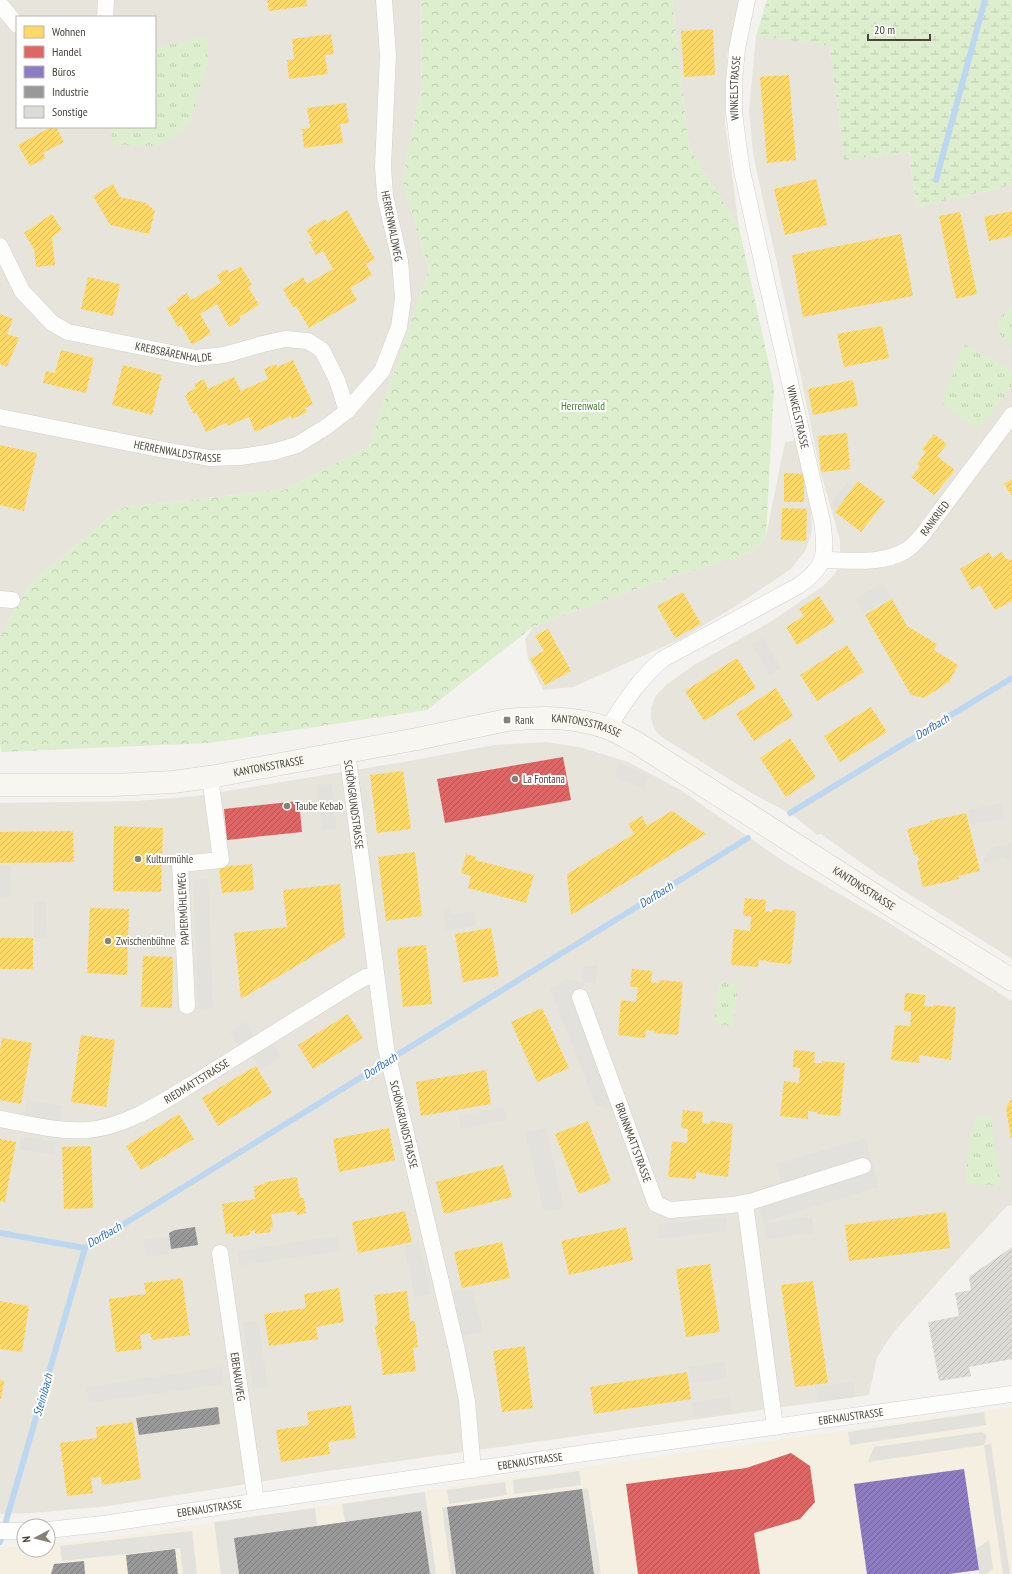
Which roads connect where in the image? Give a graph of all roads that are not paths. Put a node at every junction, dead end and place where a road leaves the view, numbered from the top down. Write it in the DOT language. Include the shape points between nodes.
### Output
graph roads {
  1 [pos="106,0"];
  2 [pos="384,0"];
  3 [pos="747,0"];
  4 [pos="0,4"];
  5 [pos="105,16"];
  6 [pos="16,24"];
  7 [pos="0,246"];
  8 [pos="347,411"];
  9 [pos="1012,415"];
  10 [pos="0,417"];
  11 [pos="823,560"];
  12 [pos="608,728"];
  13 [pos="347,752"];
  14 [pos="210,777"];
  15 [pos="0,785"];
  16 [pos="376,976"];
  17 [pos="1012,980"];
  18 [pos="580,997"];
  19 [pos="187,1006"];
  20 [pos="0,1119"];
  21 [pos="863,1166"];
  22 [pos="745,1203"];
  23 [pos="220,1253"];
  24 [pos="1012,1394"];
  25 [pos="775,1427"];
  26 [pos="473,1470"];
  27 [pos="256,1501"];
  28 [pos="56,1529"];
  1 -- 5 [label="street"];
  2 -- 8 [label="street, HERRENWALDWEG" via="388,55 383,166 385,196 400,261 403,299 399,327 382,371"];
  3 -- 11 [label="street, WINKELSTRASSE" via="737,49 734,82 737,138 742,171 822,521"];
  4 -- 6 [label="street"];
  7 -- 8 [label="street, KREBSBÄRENHALDE" via="22,291 52,323 68,332 196,358 224,356 285,340 308,341 322,350 337,380"];
  8 -- 10 [label="street, HERRENWALDSTRASSE" via="298,445 273,452 217,458"];
  9 -- 11 [label="street, RANKRIED" via="923,534 905,551 877,560"];
  11 -- 12 [label="street" via="812,576 798,586 663,659 648,671 628,696"];
  12 -- 13 [label="main road, KANTONSSTRASSE" via="570,719 535,717 507,720"];
  12 -- 17 [label="main road, KANTONSSTRASSE" via="637,743"];
  13 -- 14 [label="main road, KANTONSSTRASSE"];
  13 -- 16 [label="street, SCHÖNGRUNDSTRASSE"];
  14 -- 15 [label="main road, KANTONSSTRASSE" via="115,785"];
  14 -- 19 [label="street, PAPIERMÜHLEWEG" via="221,860 180,864"];
  16 -- 20 [label="street, RIEDMATTSTRASSE" via="366,977 355,983 163,1101 127,1120 87,1130 54,1129"];
  16 -- 26 [label="street, SCHÖNGRUNDSTRASSE" via="386,1048 458,1350 467,1401"];
  18 -- 22 [label="street, BRUNNMATTSTRASSE" via="656,1204 670,1210"];
  21 -- 22 [label="street, BRUNNMATTSTRASSE"];
  22 -- 25 [label="street"];
  23 -- 27 [label="street, EBENAUWEG"];
  24 -- 25 [label="street, EBENAUSTRASSE"];
  25 -- 26 [label="street, EBENAUSTRASSE"];
  26 -- 27 [label="street, EBENAUSTRASSE"];
  27 -- 28 [label="street, EBENAUSTRASSE"];
}
